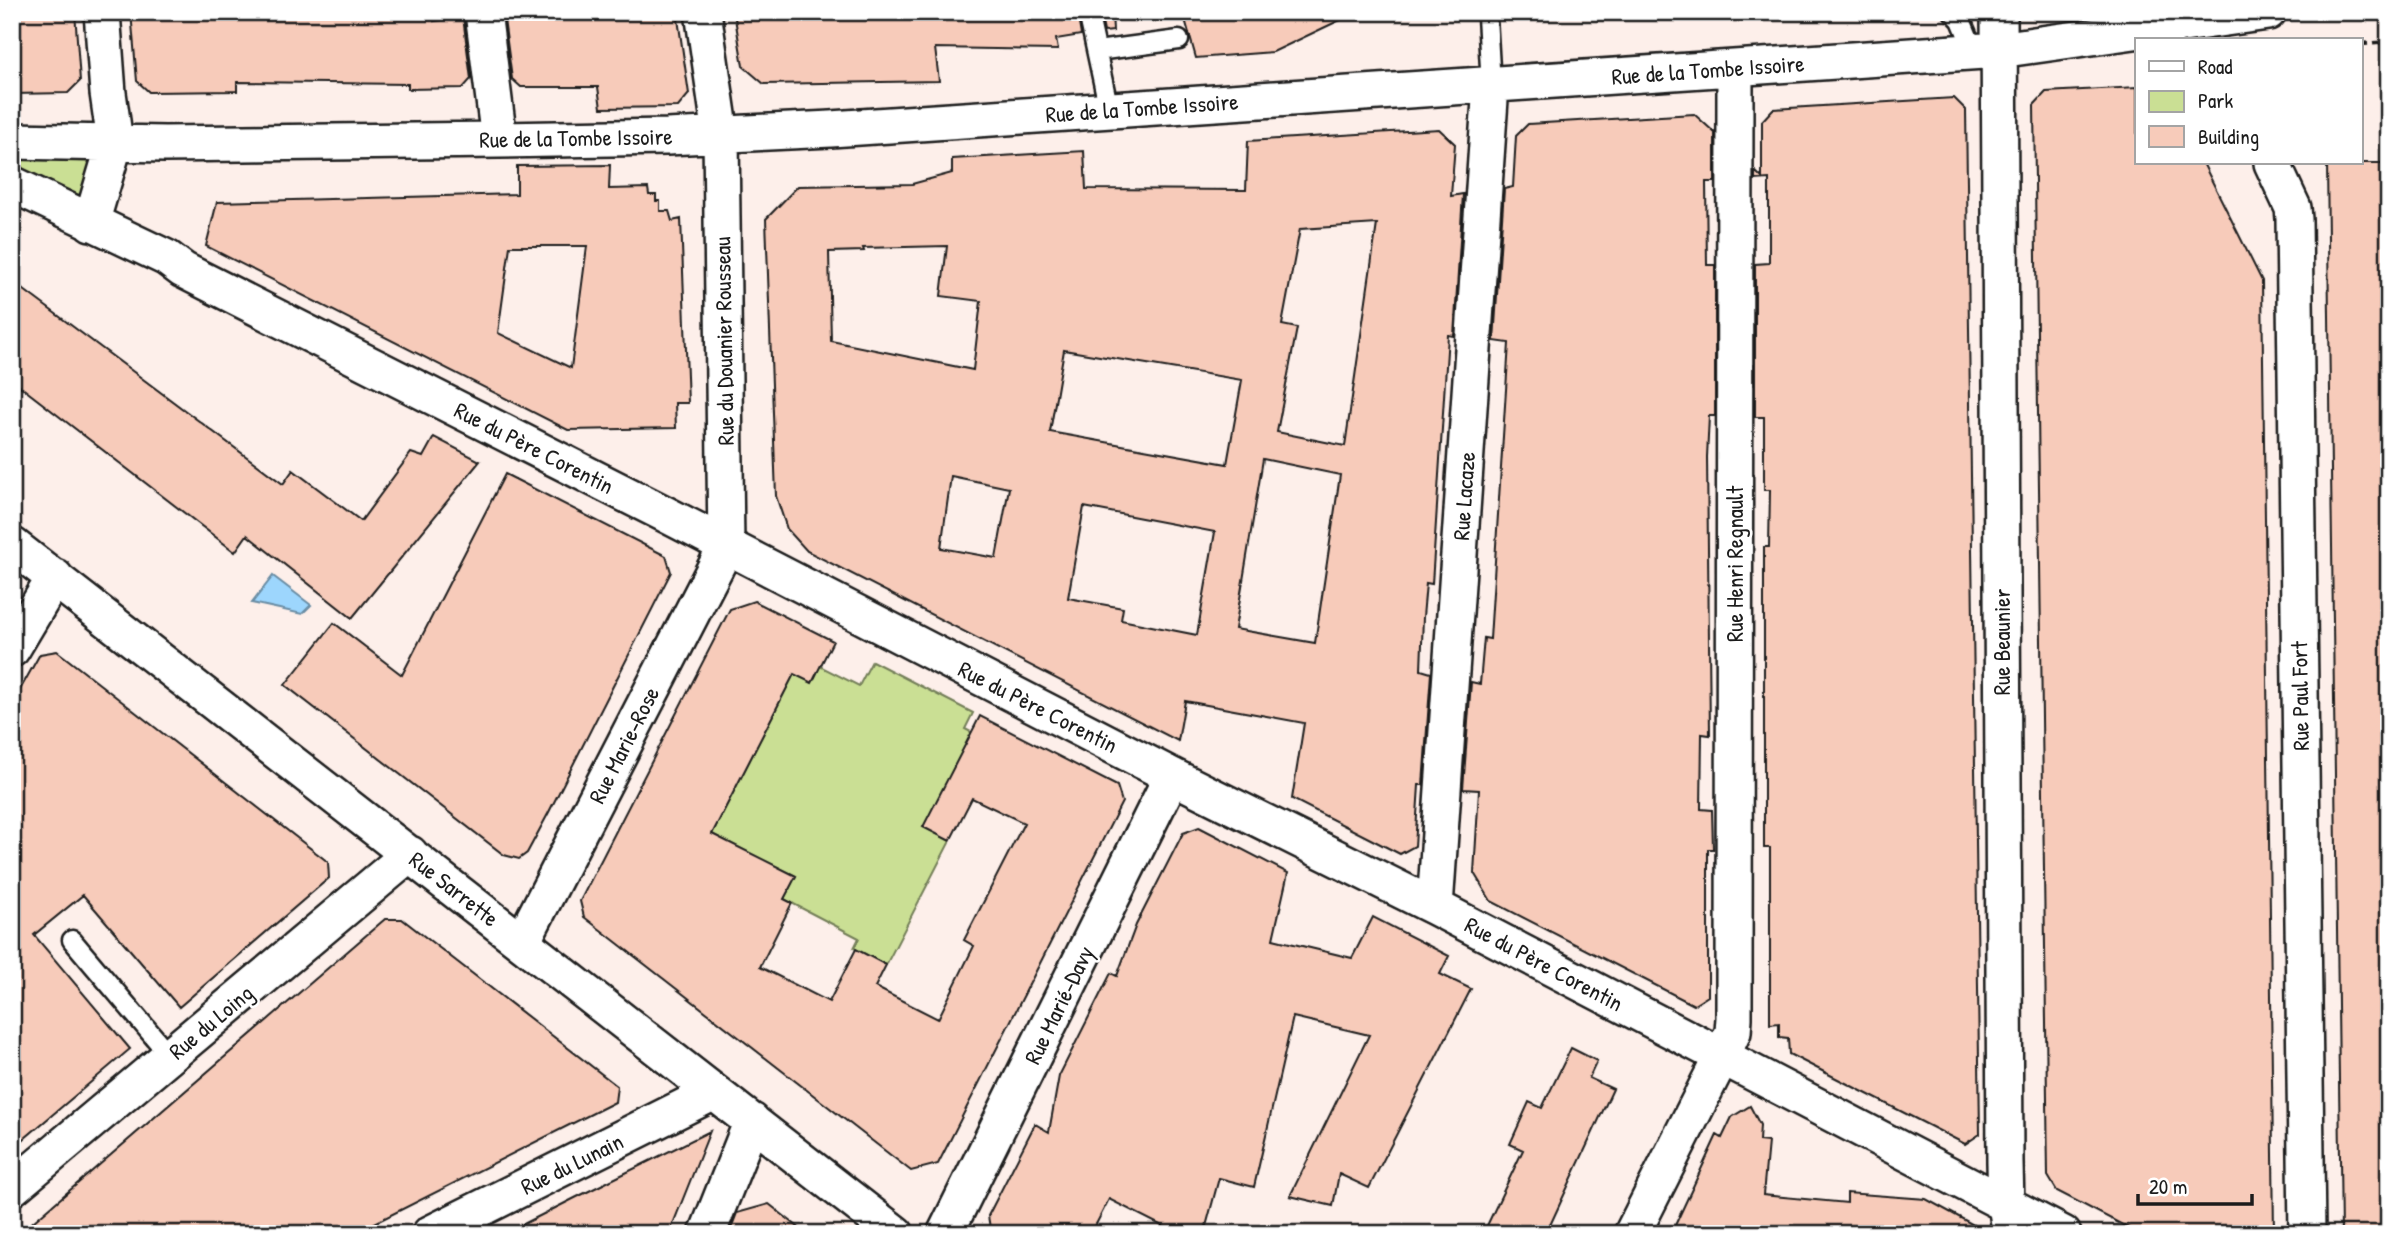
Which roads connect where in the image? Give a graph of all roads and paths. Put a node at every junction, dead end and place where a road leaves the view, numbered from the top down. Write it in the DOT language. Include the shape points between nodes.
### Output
graph roads {
  1 [pos="102,12"];
  2 [pos="483,12"];
  3 [pos="703,12"];
  4 [pos="1088,12"];
  5 [pos="1489,12"];
  6 [pos="1954,12"];
  7 [pos="1999,12"];
  8 [pos="2268,12"];
  9 [pos="2201,25"];
  10 [pos="1179,40"];
  11 [pos="2389,42"];
  12 [pos="2362,44"];
  13 [pos="1097,51"];
  14 [pos="1987,51"];
  15 [pos="1735,68"];
  16 [pos="1491,85"];
  17 [pos="1109,110"];
  18 [pos="721,135"];
  19 [pos="499,140"];
  20 [pos="12,141"];
  21 [pos="116,142"];
  22 [pos="2272,164"];
  23 [pos="12,184"];
  24 [pos="91,223"];
  25 [pos="12,545"];
  26 [pos="726,547"];
  27 [pos="55,577"];
  28 [pos="12,649"];
  29 [pos="1172,776"];
  30 [pos="410,855"];
  31 [pos="1435,907"];
  32 [pos="72,940"];
  33 [pos="522,942"];
  34 [pos="170,1056"];
  35 [pos="1722,1056"];
  36 [pos="714,1092"];
  37 [pos="752,1121"];
  38 [pos="12,1188"];
  39 [pos="2008,1219"];
  40 [pos="430,1234"];
  41 [pos="707,1234"];
  42 [pos="896,1234"];
  43 [pos="945,1234"];
  44 [pos="1632,1234"];
  45 [pos="2063,1234"];
  46 [pos="2307,1234"];
  1 -- 21 [label="street"];
  2 -- 19 [label="street"];
  3 -- 18 [label="street, Rue du Douanier Rousseau"];
  4 -- 13 [label="lane"];
  5 -- 16 [label="lane"];
  6 -- 14 [label="lane"];
  7 -- 14 [label="street, Rue Beaunier"];
  8 -- 9 [label="street, Rue de la Tombe Issoire"];
  9 -- 14 [label="street, Rue de la Tombe Issoire"];
  10 -- 13 [label="lane"];
  11 -- 12 [label="path"];
  13 -- 17 [label="lane"];
  14 -- 15 [label="street, Rue de la Tombe Issoire"];
  14 -- 39 [label="street, Rue Beaunier"];
  15 -- 16 [label="street, Rue de la Tombe Issoire"];
  15 -- 35 [label="street, Rue Henri Regnault" via="1734,1018"];
  16 -- 17 [label="street, Rue de la Tombe Issoire"];
  16 -- 31 [label="street, Rue Lacaze"];
  17 -- 18 [label="street, Rue de la Tombe Issoire"];
  18 -- 19 [label="street, Rue de la Tombe Issoire"];
  18 -- 26 [label="street, Rue du Douanier Rousseau"];
  19 -- 21 [label="street, Rue de la Tombe Issoire"];
  20 -- 21 [label="street, Rue de la Tombe Issoire"];
  21 -- 24 [label="street"];
  22 -- 46 [label="street, Rue Paul Fort" via="2294,219"];
  23 -- 24 [label="street, Rue du Père Corentin"];
  24 -- 26 [label="street, Rue du Père Corentin"];
  25 -- 27 [label="street, Rue Sarrette"];
  26 -- 29 [label="street, Rue du Père Corentin"];
  26 -- 33 [label="street, Rue Marie-Rose"];
  27 -- 28 [label="street"];
  27 -- 30 [label="street, Rue Sarrette"];
  29 -- 31 [label="street, Rue du Père Corentin"];
  29 -- 43 [label="street, Rue Marié-Davy"];
  30 -- 33 [label="street, Rue Sarrette"];
  30 -- 34 [label="street, Rue du Loing"];
  31 -- 35 [label="street, Rue du Père Corentin"];
  32 -- 34 [label="lane"];
  33 -- 36 [label="street, Rue Sarrette"];
  34 -- 38 [label="street, Rue du Loing"];
  35 -- 39 [label="street, Rue du Père Corentin"];
  35 -- 44 [label="street, Rue Henri Regnault"];
  36 -- 37 [label="street, Rue Sarrette"];
  36 -- 40 [label="street, Rue du Lunain"];
  37 -- 41 [label="street"];
  37 -- 42 [label="street, Rue Sarrette"];
  39 -- 45 [label="street, Rue du Père Corentin"];
}
